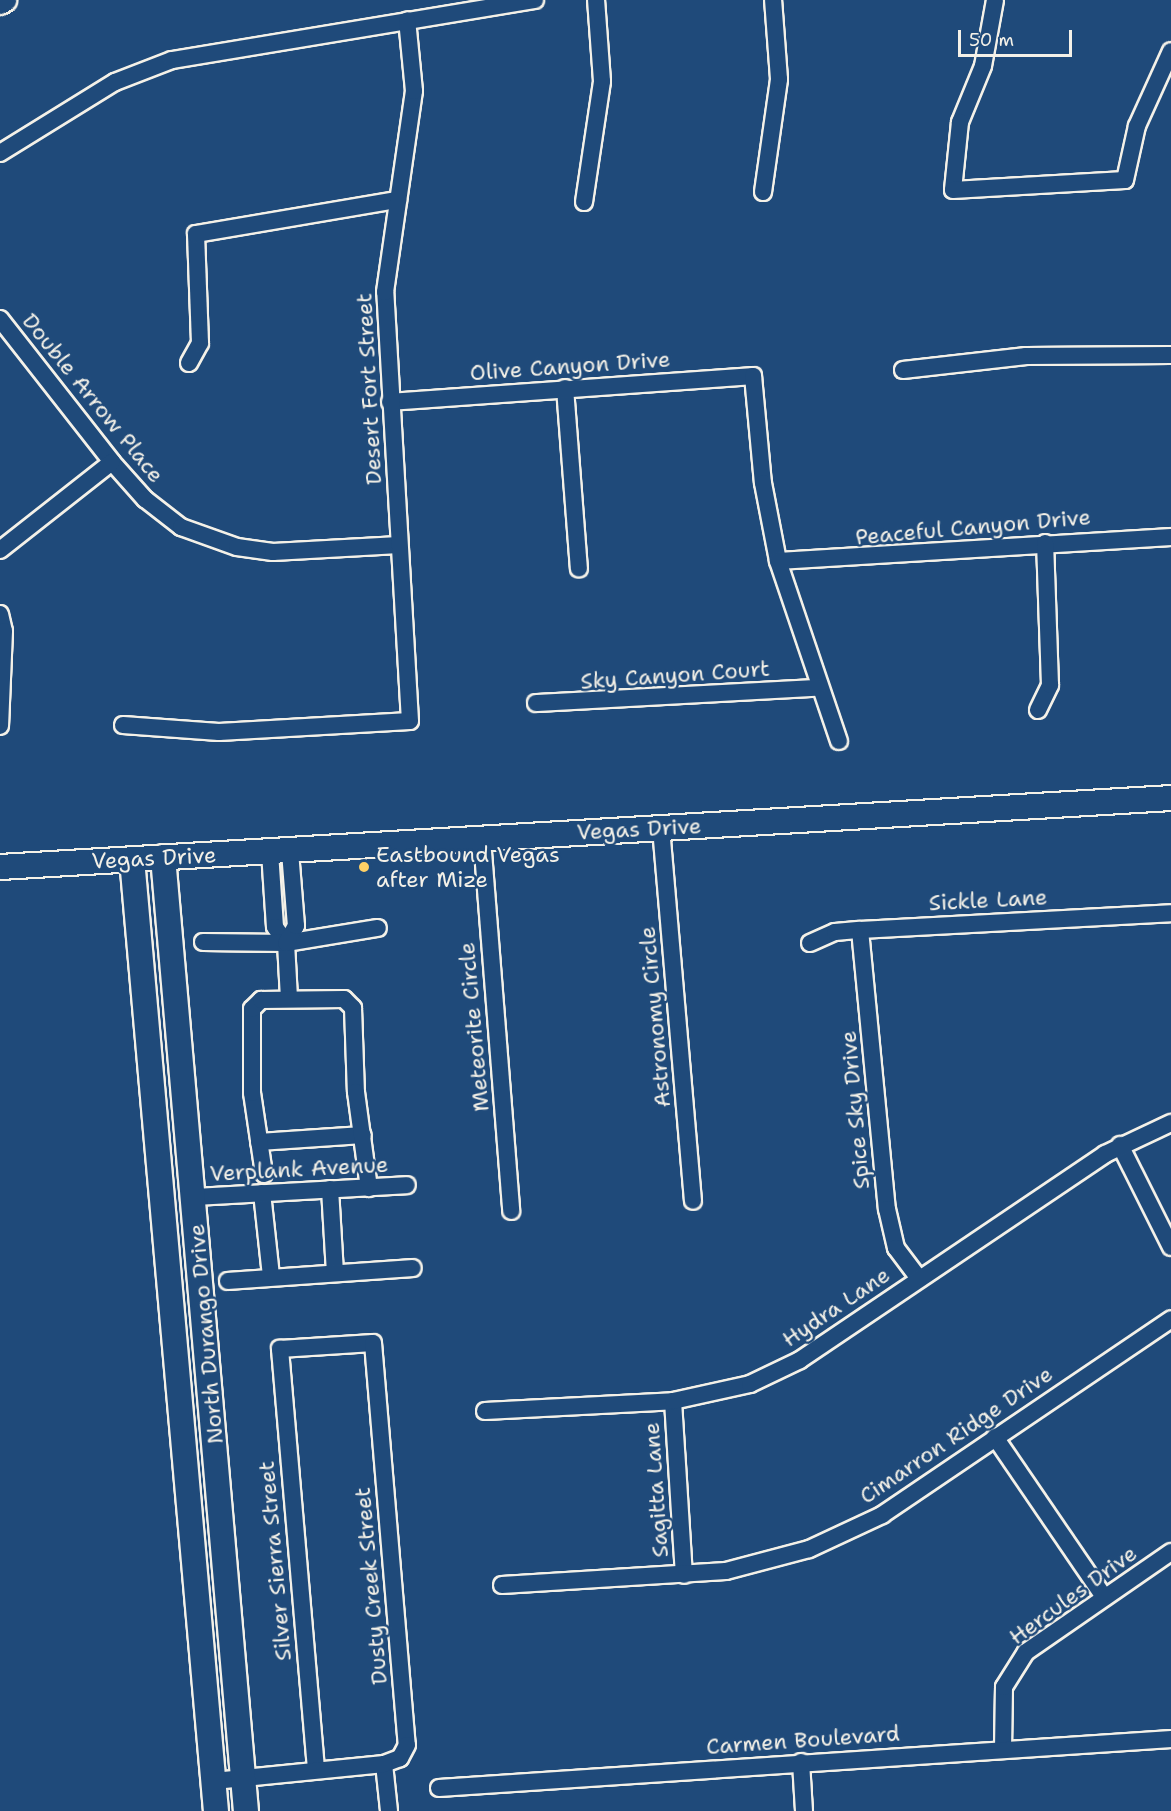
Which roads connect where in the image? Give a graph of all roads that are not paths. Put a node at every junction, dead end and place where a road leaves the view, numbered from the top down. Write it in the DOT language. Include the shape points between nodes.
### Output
graph roads {
  1 [pos="5,0"];
  2 [pos="535,0"];
  3 [pos="596,0"];
  4 [pos="773,0"];
  5 [pos="994,0"];
  6 [pos="0,3"];
  7 [pos="407,20"];
  8 [pos="1171,51"];
  9 [pos="3,144"];
  10 [pos="763,192"];
  11 [pos="398,200"];
  12 [pos="584,202"];
  13 [pos="0,319"];
  14 [pos="1171,355"];
  15 [pos="189,363"];
  16 [pos="903,370"];
  17 [pos="565,388"];
  18 [pos="390,402"];
  19 [pos="112,462"];
  20 [pos="1171,537"];
  21 [pos="1045,543"];
  22 [pos="399,545"];
  23 [pos="0,550"];
  24 [pos="778,561"];
  25 [pos="579,568"];
  26 [pos="0,614"];
  27 [pos="817,688"];
  28 [pos="536,703"];
  29 [pos="1038,710"];
  30 [pos="123,724"];
  31 [pos="0,726"];
  32 [pos="839,741"];
  33 [pos="1171,798"];
  34 [pos="661,828"];
  35 [pos="482,839"];
  36 [pos="280,851"];
  37 [pos="163,858"];
  38 [pos="132,859"];
  39 [pos="0,867"];
  40 [pos="1171,913"];
  41 [pos="378,928"];
  42 [pos="860,930"];
  43 [pos="203,942"];
  44 [pos="286,943"];
  45 [pos="810,944"];
  46 [pos="289,999"];
  47 [pos="1171,1123"];
  48 [pos="363,1135"];
  49 [pos="259,1142"];
  50 [pos="1120,1145"];
  51 [pos="264,1174"];
  52 [pos="407,1185"];
  53 [pos="330,1188"];
  54 [pos="369,1188"];
  55 [pos="262,1193"];
  56 [pos="194,1197"];
  57 [pos="693,1201"];
  58 [pos="511,1211"];
  59 [pos="1171,1247"];
  60 [pos="413,1268"];
  61 [pos="335,1272"];
  62 [pos="271,1276"];
  63 [pos="919,1278"];
  64 [pos="228,1281"];
  65 [pos="1171,1318"];
  66 [pos="373,1343"];
  67 [pos="672,1401"];
  68 [pos="485,1411"];
  69 [pos="995,1437"];
  70 [pos="216,1452"];
  71 [pos="184,1454"];
  72 [pos="1171,1552"];
  73 [pos="684,1575"];
  74 [pos="502,1586"];
  75 [pos="1104,1597"];
  76 [pos="1171,1739"];
  77 [pos="1003,1750"];
  78 [pos="801,1762"];
  79 [pos="384,1764"];
  80 [pos="316,1769"];
  81 [pos="243,1778"];
  82 [pos="214,1781"];
  83 [pos="439,1788"];
  84 [pos="216,1811"];
  85 [pos="246,1811"];
  86 [pos="389,1811"];
  87 [pos="804,1811"];
  1 -- 6 [label="street"];
  2 -- 7 [label="street"];
  3 -- 12 [label="street" via="602,81"];
  4 -- 10 [label="street" via="779,79"];
  5 -- 8 [label="street" via="983,66 960,122 953,190 1125,180 1137,126"];
  7 -- 9 [label="street" via="172,60 115,82"];
  7 -- 11 [label="street, Desert Fort Street" via="414,91"];
  11 -- 15 [label="street" via="196,234 201,343"];
  11 -- 18 [label="street, Desert Fort Street" via="385,292"];
  13 -- 19 [label="street, Double Arrow Place"];
  14 -- 16 [label="street" via="1026,356"];
  17 -- 18 [label="street, Olive Canyon Drive"];
  17 -- 24 [label="street, Olive Canyon Drive" via="753,376"];
  17 -- 25 [label="street"];
  18 -- 22 [label="street, Desert Fort Street"];
  19 -- 22 [label="street, Double Arrow Place" via="145,499 181,527 237,547 273,552"];
  19 -- 23 [label="street"];
  20 -- 21 [label="street, Peaceful Canyon Drive"];
  21 -- 24 [label="street, Peaceful Canyon Drive" via="884,558"];
  21 -- 29 [label="street" via="1050,685"];
  22 -- 30 [label="street, Desert Fort Street" via="410,721 219,732"];
  24 -- 27 [label="street"];
  26 -- 31 [label="street" via="4,631"];
  27 -- 28 [label="street, Sky Canyon Court"];
  27 -- 32 [label="street"];
  33 -- 34 [label="main road, Vegas Drive"];
  34 -- 35 [label="main road, Vegas Drive"];
  34 -- 57 [label="street, Astronomy Circle"];
  35 -- 36 [label="main road, Vegas Drive"];
  35 -- 58 [label="street, Meteorite Circle"];
  36 -- 37 [label="main road, Vegas Drive"];
  36 -- 44 [label="street" via="296,926"];
  37 -- 38 [label="main road, Vegas Drive"];
  37 -- 56 [label="main road, North Durango Drive"];
  38 -- 39 [label="main road, Vegas Drive"];
  38 -- 71 [label="main road, North Durango Drive"];
  40 -- 42 [label="street, Sickle Lane"];
  41 -- 44 [label="street"];
  42 -- 45 [label="street, Sickle Lane" via="835,932"];
  42 -- 63 [label="street, Spice Sky Drive" via="887,1209 896,1248"];
  43 -- 44 [label="street"];
  44 -- 46 [label="street"];
  46 -- 48 [label="street" via="349,1003"];
  46 -- 49 [label="street" via="255,1004 249,1058"];
  47 -- 50 [label="street, Hydra Lane"];
  48 -- 49 [label="street"];
  48 -- 54 [label="street"];
  49 -- 51 [label="street"];
  50 -- 59 [label="street"];
  50 -- 63 [label="street, Hydra Lane"];
  52 -- 54 [label="street, Verplank Avenue"];
  53 -- 54 [label="street, Verplank Avenue"];
  53 -- 55 [label="street, Verplank Avenue"];
  53 -- 61 [label="street"];
  55 -- 56 [label="street, Verplank Avenue"];
  55 -- 62 [label="street"];
  56 -- 70 [label="main road, North Durango Drive"];
  60 -- 61 [label="street"];
  61 -- 62 [label="street"];
  62 -- 64 [label="street"];
  63 -- 67 [label="street, Hydra Lane" via="800,1360 750,1384"];
  65 -- 69 [label="street, Cimarron Ridge Drive"];
  66 -- 79 [label="street, Dusty Creek Street" via="407,1745 400,1758"];
  66 -- 80 [label="street, Silver Sierra Street" via="280,1349"];
  67 -- 68 [label="street, Hydra Lane"];
  67 -- 73 [label="street, Sagitta Lane"];
  69 -- 73 [label="street, Cimarron Ridge Drive" via="882,1515 809,1549 768,1563"];
  69 -- 75 [label="street"];
  70 -- 71 [label="main road"];
  70 -- 81 [label="main road, North Durango Drive"];
  71 -- 82 [label="main road, North Durango Drive"];
  72 -- 75 [label="street, Hercules Drive"];
  73 -- 74 [label="street, Cimarron Ridge Drive"];
  75 -- 77 [label="street, Hercules Drive" via="1026,1652 1011,1671 999,1713"];
  76 -- 77 [label="street, Carmen Boulevard"];
  77 -- 78 [label="street, Carmen Boulevard"];
  78 -- 83 [label="street, Carmen Boulevard"];
  78 -- 87 [label="street"];
  79 -- 80 [label="street"];
  79 -- 86 [label="street"];
  80 -- 81 [label="street"];
  81 -- 82 [label="street"];
  81 -- 85 [label="main road, North Durango Drive"];
  82 -- 84 [label="main road, North Durango Drive"];
}
